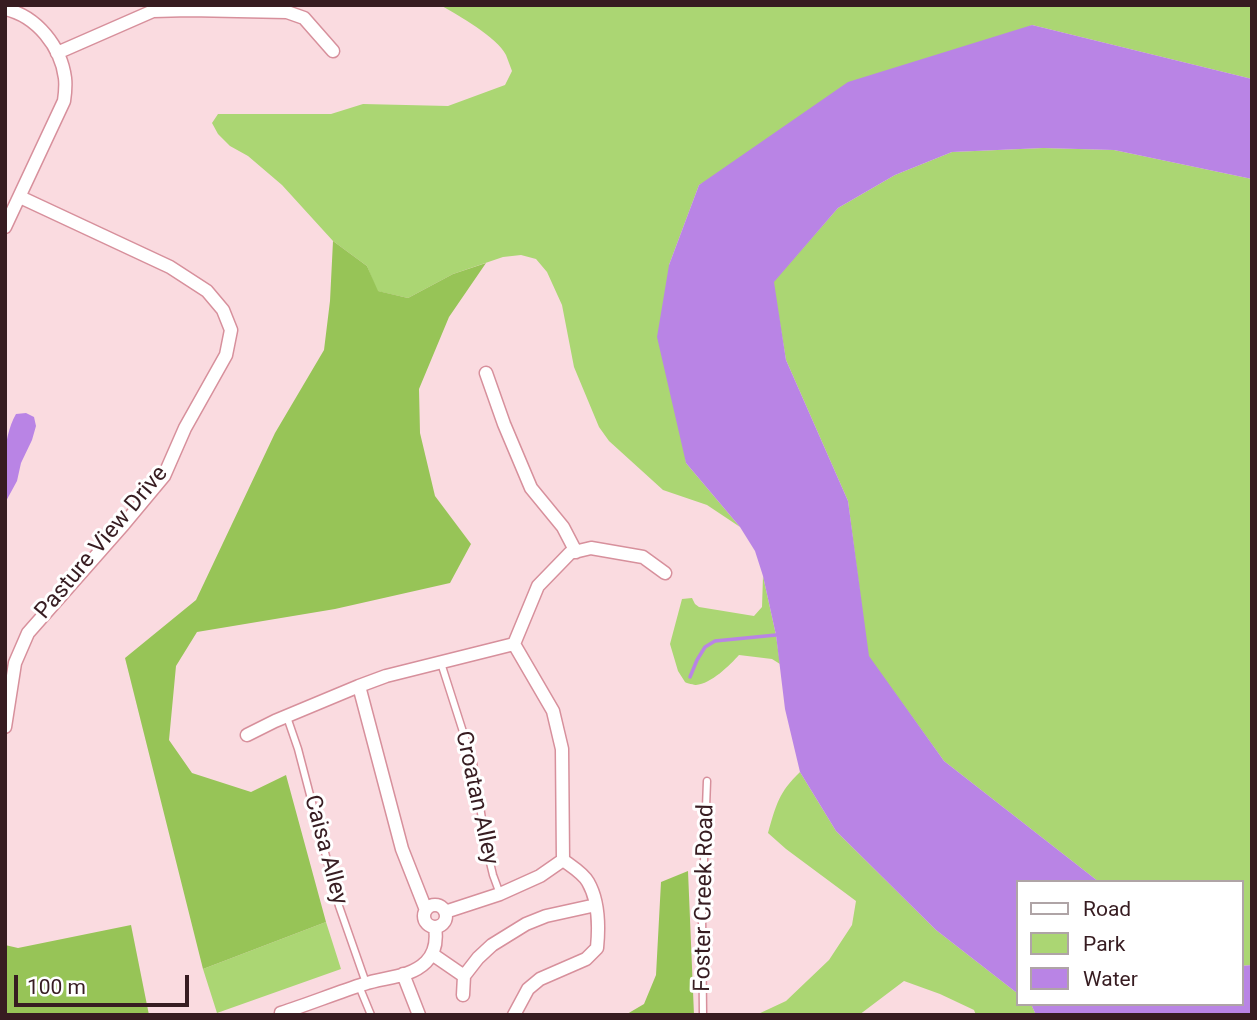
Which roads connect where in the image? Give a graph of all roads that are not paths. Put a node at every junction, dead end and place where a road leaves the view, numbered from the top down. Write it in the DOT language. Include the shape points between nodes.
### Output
graph roads {
  1 [pos="5,9"];
  2 [pos="333,51"];
  3 [pos="57,53"];
  4 [pos="20,197"];
  5 [pos="5,227"];
  6 [pos="486,373"];
  7 [pos="576,552"];
  8 [pos="665,573"];
  9 [pos="514,644"];
  10 [pos="440,662"];
  11 [pos="359,686"];
  12 [pos="287,716"];
  13 [pos="5,727"];
  14 [pos="247,735"];
  15 [pos="707,781"];
  16 [pos="564,860"];
  17 [pos="500,894"];
  18 [pos="596,905"];
  19 [pos="426,910"];
  20 [pos="445,912"];
  21 [pos="435,926"];
  22 [pos="432,954"];
  23 [pos="403,974"];
  24 [pos="464,976"];
  25 [pos="363,984"];
  26 [pos="464,995"];
  27 [pos="279,1014"];
  28 [pos="371,1015"];
  29 [pos="419,1015"];
  30 [pos="513,1015"];
  31 [pos="703,1015"];
  1 -- 3 [label="street" via="29,19"];
  2 -- 3 [label="street" via="304,18 287,12 153,10"];
  3 -- 4 [label="street" via="65,80 64,101"];
  4 -- 5 [label="street"];
  4 -- 13 [label="street, Pasture View Drive" via="170,267 207,291 223,310 231,330 226,355 164,476 28,633 15,663"];
  6 -- 7 [label="street" via="531,488 563,527"];
  7 -- 8 [label="street" via="591,548 643,556"];
  7 -- 9 [label="street" via="538,586"];
  9 -- 10 [label="street"];
  9 -- 16 [label="street" via="553,712 562,750"];
  10 -- 11 [label="street"];
  10 -- 17 [label="lane, Croatan Alley" via="473,763 487,850"];
  11 -- 12 [label="street"];
  11 -- 19 [label="street" via="402,849"];
  12 -- 14 [label="street"];
  12 -- 25 [label="lane, Caisa Alley"];
  15 -- 31 [label="lane, Foster Creek Road"];
  16 -- 17 [label="street"];
  16 -- 18 [label="street" via="588,882"];
  17 -- 20 [label="street"];
  18 -- 24 [label="street" via="526,924 492,945"];
  18 -- 30 [label="street" via="597,948 586,959 540,979 528,989"];
  19 -- 20 [label="street" via="435,905"];
  19 -- 21 [label="street" via="425,920"];
  20 -- 21 [label="street" via="443,923"];
  21 -- 22 [label="street"];
  22 -- 23 [label="street" via="424,965"];
  22 -- 24 [label="street"];
  23 -- 25 [label="street"];
  23 -- 29 [label="street"];
  24 -- 26 [label="street"];
  25 -- 27 [label="street"];
  25 -- 28 [label="lane, Caisa Alley"];
}
